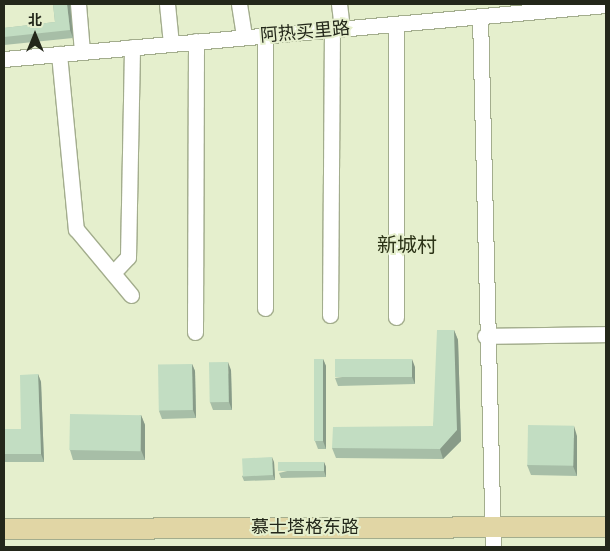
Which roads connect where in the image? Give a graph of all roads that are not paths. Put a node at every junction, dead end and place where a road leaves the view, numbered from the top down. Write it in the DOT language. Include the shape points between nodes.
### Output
graph roads {
  1 [pos="78,4"];
  2 [pos="167,4"];
  3 [pos="239,4"];
  4 [pos="339,4"];
  5 [pos="606,5"];
  6 [pos="566,6"];
  7 [pos="509,9"];
  8 [pos="463,11"];
  9 [pos="480,16"];
  10 [pos="396,24"];
  11 [pos="337,29"];
  12 [pos="265,35"];
  13 [pos="244,37"];
  14 [pos="196,41"];
  15 [pos="171,44"];
  16 [pos="132,47"];
  17 [pos="82,52"];
  18 [pos="59,54"];
  19 [pos="4,59"];
  20 [pos="113,273"];
  21 [pos="131,295"];
  22 [pos="265,308"];
  23 [pos="330,315"];
  24 [pos="396,317"];
  25 [pos="195,332"];
  26 [pos="606,334"];
  27 [pos="485,336"];
  28 [pos="606,514"];
  29 [pos="4,517"];
  30 [pos="492,520"];
  31 [pos="606,527"];
  32 [pos="4,529"];
  33 [pos="493,547"];
  1 -- 17 [label="street"];
  2 -- 15 [label="street"];
  3 -- 13 [label="street"];
  4 -- 11 [label="street"];
  5 -- 6 [label="street, 阿热买里路"];
  6 -- 7 [label="street, 阿热买里路"];
  7 -- 9 [label="street, 阿热买里路"];
  8 -- 9 [label="street, 阿热买里路"];
  8 -- 10 [label="street, 阿热买里路"];
  9 -- 27 [label="street"];
  10 -- 11 [label="street, 阿热买里路"];
  10 -- 24 [label="street"];
  11 -- 12 [label="street, 阿热买里路"];
  11 -- 23 [label="street"];
  12 -- 13 [label="street, 阿热买里路"];
  12 -- 22 [label="street"];
  13 -- 14 [label="street, 阿热买里路"];
  14 -- 15 [label="street, 阿热买里路"];
  14 -- 25 [label="street"];
  15 -- 16 [label="street, 阿热买里路"];
  16 -- 17 [label="street, 阿热买里路"];
  16 -- 20 [label="street" via="128,257"];
  17 -- 18 [label="street, 阿热买里路"];
  18 -- 19 [label="street, 阿热买里路"];
  18 -- 20 [label="street" via="76,229"];
  20 -- 21 [label="street"];
  26 -- 27 [label="street"];
  27 -- 30 [label="street"];
  28 -- 30 [label="main road, 慕士塔格东路"];
  29 -- 30 [label="main road, 慕士塔格东路"];
  30 -- 31 [label="main road, 慕士塔格东路"];
  30 -- 32 [label="main road, 慕士塔格东路"];
  30 -- 33 [label="street"];
}
